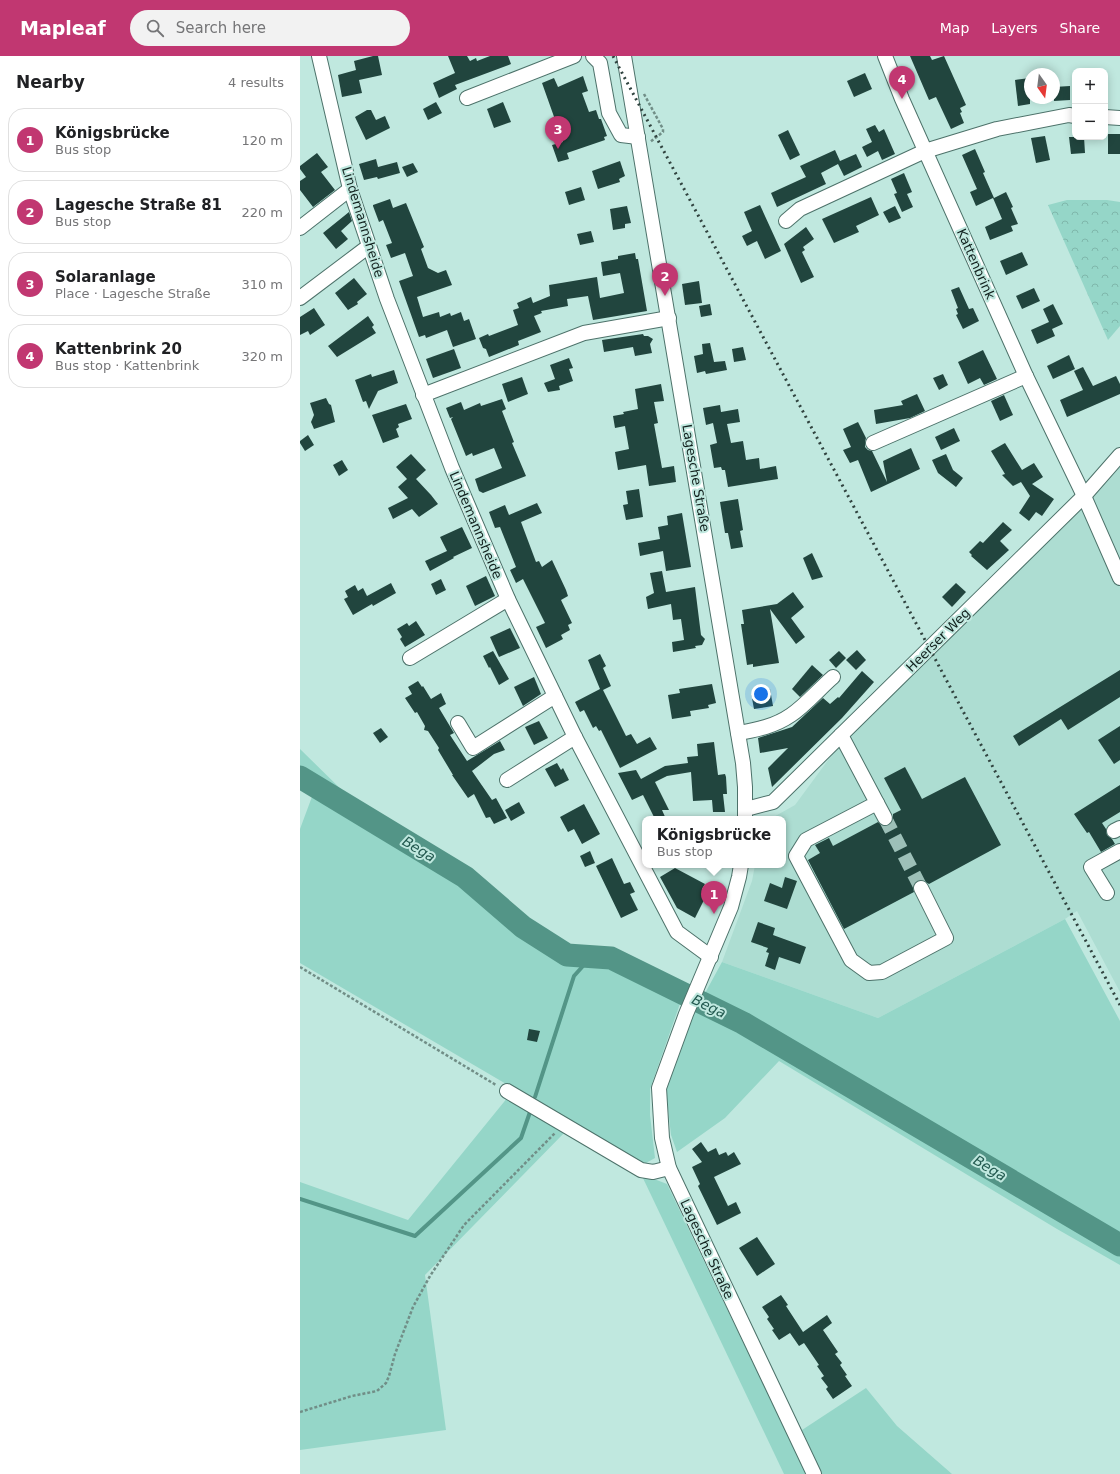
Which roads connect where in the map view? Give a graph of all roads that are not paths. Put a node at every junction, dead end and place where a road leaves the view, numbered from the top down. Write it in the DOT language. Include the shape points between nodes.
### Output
graph roads {
  1 [pos="319,56"];
  2 [pos="574,56"];
  3 [pos="593,56"];
  4 [pos="624,56"];
  5 [pos="885,56"];
  6 [pos="467,98"];
  7 [pos="1072,116"];
  8 [pos="1108,117"];
  9 [pos="1120,118"];
  10 [pos="638,137"];
  11 [pos="925,151"];
  12 [pos="350,189"];
  13 [pos="786,221"];
  14 [pos="300,228"];
  15 [pos="369,246"];
  16 [pos="300,298"];
  17 [pos="669,318"];
  18 [pos="1026,376"];
  19 [pos="423,395"];
  20 [pos="873,443"];
  21 [pos="1120,455"];
  22 [pos="1084,496"];
  23 [pos="1120,578"];
  24 [pos="508,599"];
  25 [pos="410,658"];
  26 [pos="833,677"];
  27 [pos="555,696"];
  28 [pos="458,723"];
  29 [pos="738,733"];
  30 [pos="841,735"];
  31 [pos="575,737"];
  32 [pos="507,780"];
  33 [pos="877,803"];
  34 [pos="745,814"];
  35 [pos="886,818"];
  36 [pos="1120,851"];
  37 [pos="642,864"];
  38 [pos="644,868"];
  39 [pos="741,868"];
  40 [pos="921,888"];
  41 [pos="1107,893"];
  42 [pos="711,957"];
  43 [pos="507,1091"];
  44 [pos="669,1168"];
  45 [pos="814,1474"];
  1 -- 12 [label="street, Lindemannsheide"];
  2 -- 6 [label="street"];
  3 -- 10 [label="street" via="600,63 609,113 621,135"];
  4 -- 10 [label="street, Lagesche Straße"];
  5 -- 11 [label="street, Kattenbrink"];
  7 -- 11 [label="street" via="997,128"];
  8 -- 9 [label="street"];
  10 -- 17 [label="street, Lagesche Straße"];
  11 -- 13 [label="street" via="800,208"];
  11 -- 18 [label="street, Kattenbrink"];
  12 -- 14 [label="street"];
  12 -- 15 [label="street, Lindemannsheide"];
  15 -- 16 [label="street"];
  15 -- 19 [label="street, Lindemannsheide"];
  17 -- 19 [label="street" via="584,333"];
  17 -- 29 [label="street, Lagesche Straße"];
  18 -- 20 [label="street"];
  18 -- 22 [label="street, Kattenbrink"];
  19 -- 24 [label="street, Lindemannsheide"];
  21 -- 22 [label="street, Heerser Weg"];
  22 -- 23 [label="street, Kattenbrink"];
  22 -- 30 [label="street, Heerser Weg"];
  24 -- 25 [label="street"];
  24 -- 27 [label="street, Lindemannsheide"];
  26 -- 29 [label="street" via="792,715 761,729"];
  27 -- 28 [label="street" via="473,748"];
  27 -- 31 [label="street, Lindemannsheide"];
  29 -- 34 [label="street, Lagesche Straße" via="743,763"];
  30 -- 33 [label="street"];
  30 -- 34 [label="street, Heerser Weg" via="773,802"];
  31 -- 32 [label="street"];
  31 -- 37 [label="street, Lindemannsheide"];
  33 -- 35 [label="street"];
  33 -- 40 [label="street" via="806,840 796,856 851,960 869,973 882,972 946,938"];
  36 -- 41 [label="street" via="1092,867"];
  38 -- 42 [label="street, Lindemannsheide" via="678,932"];
  39 -- 42 [label="street" via="731,907"];
  42 -- 44 [label="street, Lagesche Straße" via="686,1014 659,1088 662,1138"];
  43 -- 44 [label="street" via="641,1170 653,1172"];
  44 -- 45 [label="street, Lagesche Straße"];
}
